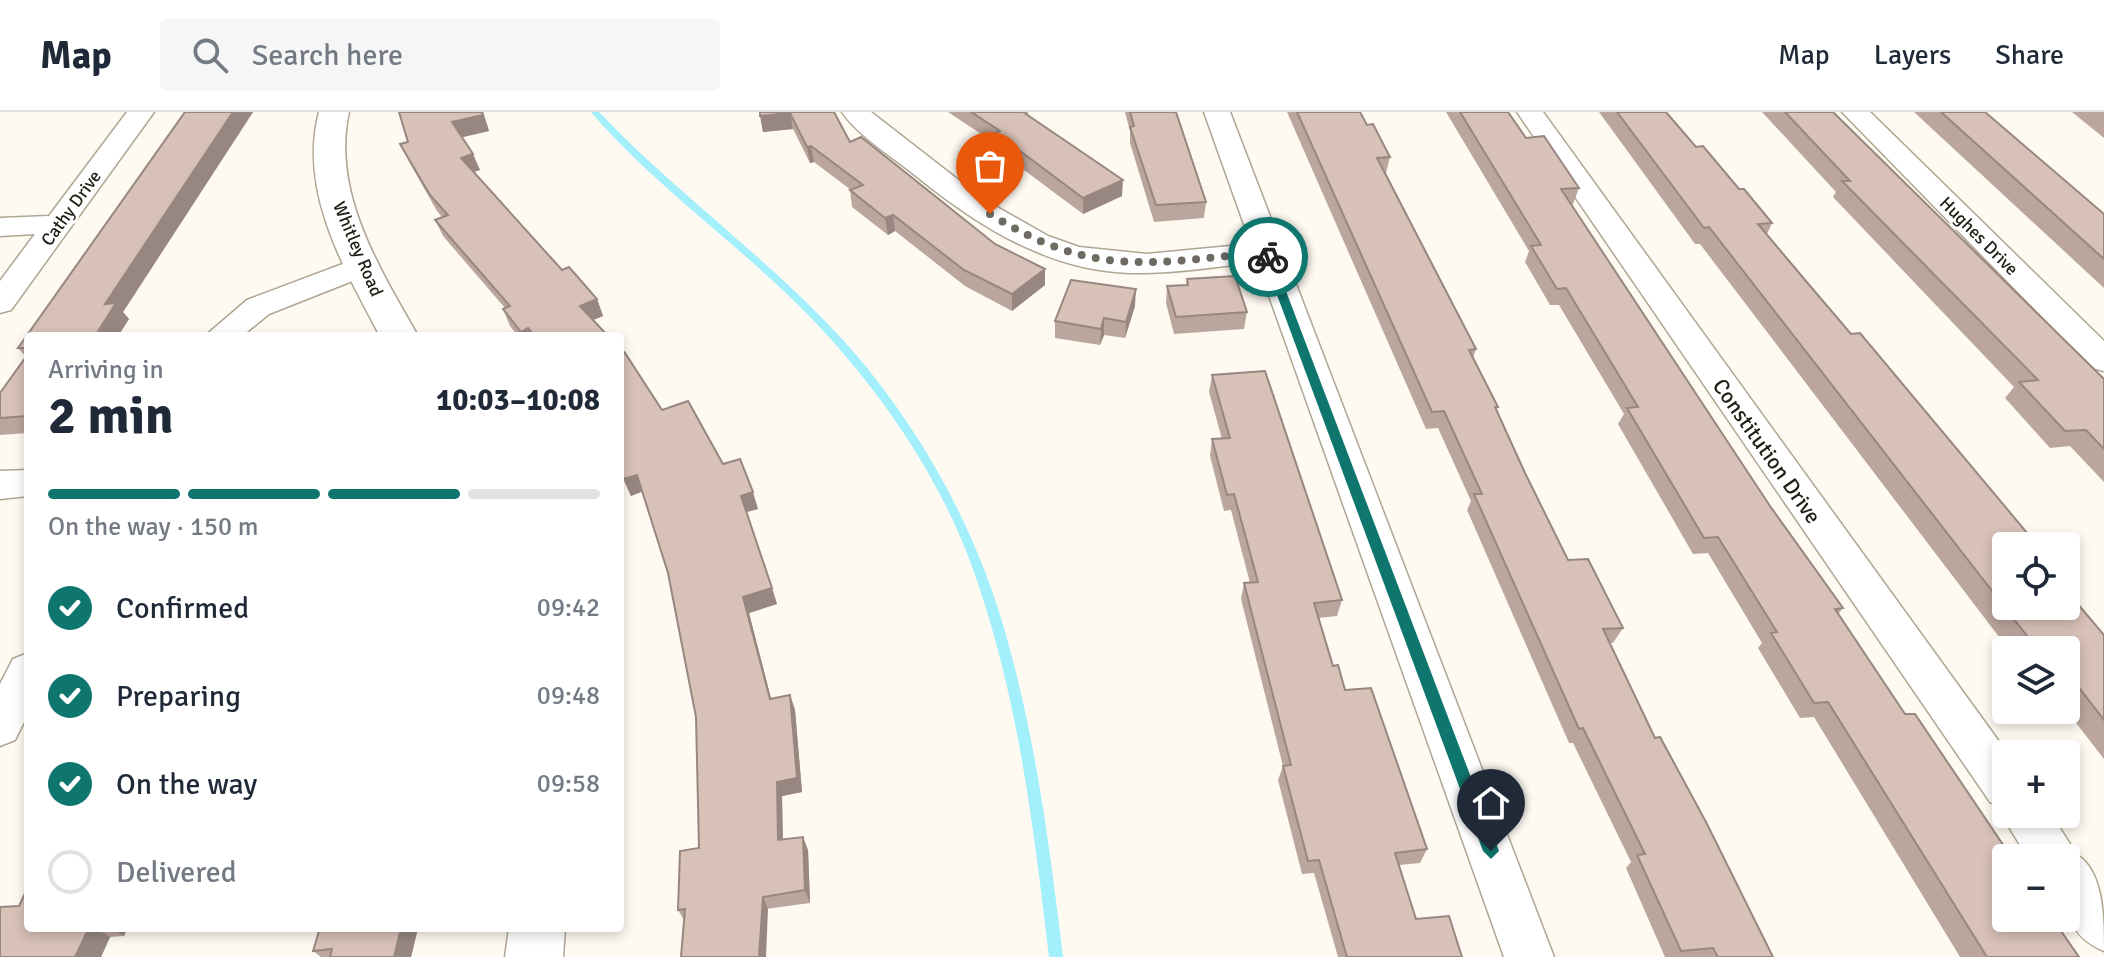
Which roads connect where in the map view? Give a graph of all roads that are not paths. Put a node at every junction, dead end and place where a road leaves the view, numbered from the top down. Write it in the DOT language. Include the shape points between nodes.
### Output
graph roads {
  1 [pos="141,112"];
  2 [pos="334,112"];
  3 [pos="855,112"];
  4 [pos="1217,112"];
  5 [pos="1530,112"];
  6 [pos="1855,112"];
  7 [pos="59,224"];
  8 [pos="0,227"];
  9 [pos="1266,252"];
  10 [pos="364,265"];
  11 [pos="0,303"];
  12 [pos="226,332"];
  13 [pos="397,332"];
  14 [pos="2104,360"];
  15 [pos="24,483"];
  16 [pos="0,485"];
  17 [pos="24,679"];
  18 [pos="0,727"];
  19 [pos="1992,768"];
  20 [pos="2080,893"];
  21 [pos="2104,927"];
  22 [pos="537,932"];
  23 [pos="534,957"];
  24 [pos="1529,957"];
  1 -- 7 [label="street, Cathy Drive"];
  2 -- 10 [label="street, Whitley Road" via="326,150 336,199"];
  3 -- 9 [label="street" via="969,201 1033,241 1072,255 1149,263"];
  4 -- 9 [label="street"];
  5 -- 19 [label="street, Constitution Drive"];
  6 -- 14 [label="street, Hughes Drive"];
  7 -- 8 [label="street"];
  7 -- 11 [label="street, Cathy Drive"];
  9 -- 24 [label="street"];
  10 -- 12 [label="street" via="258,307"];
  10 -- 13 [label="street, Whitley Road"];
  15 -- 16 [label="street"];
  17 -- 18 [label="street"];
  20 -- 21 [label="street"];
  22 -- 23 [label="street"];
}
